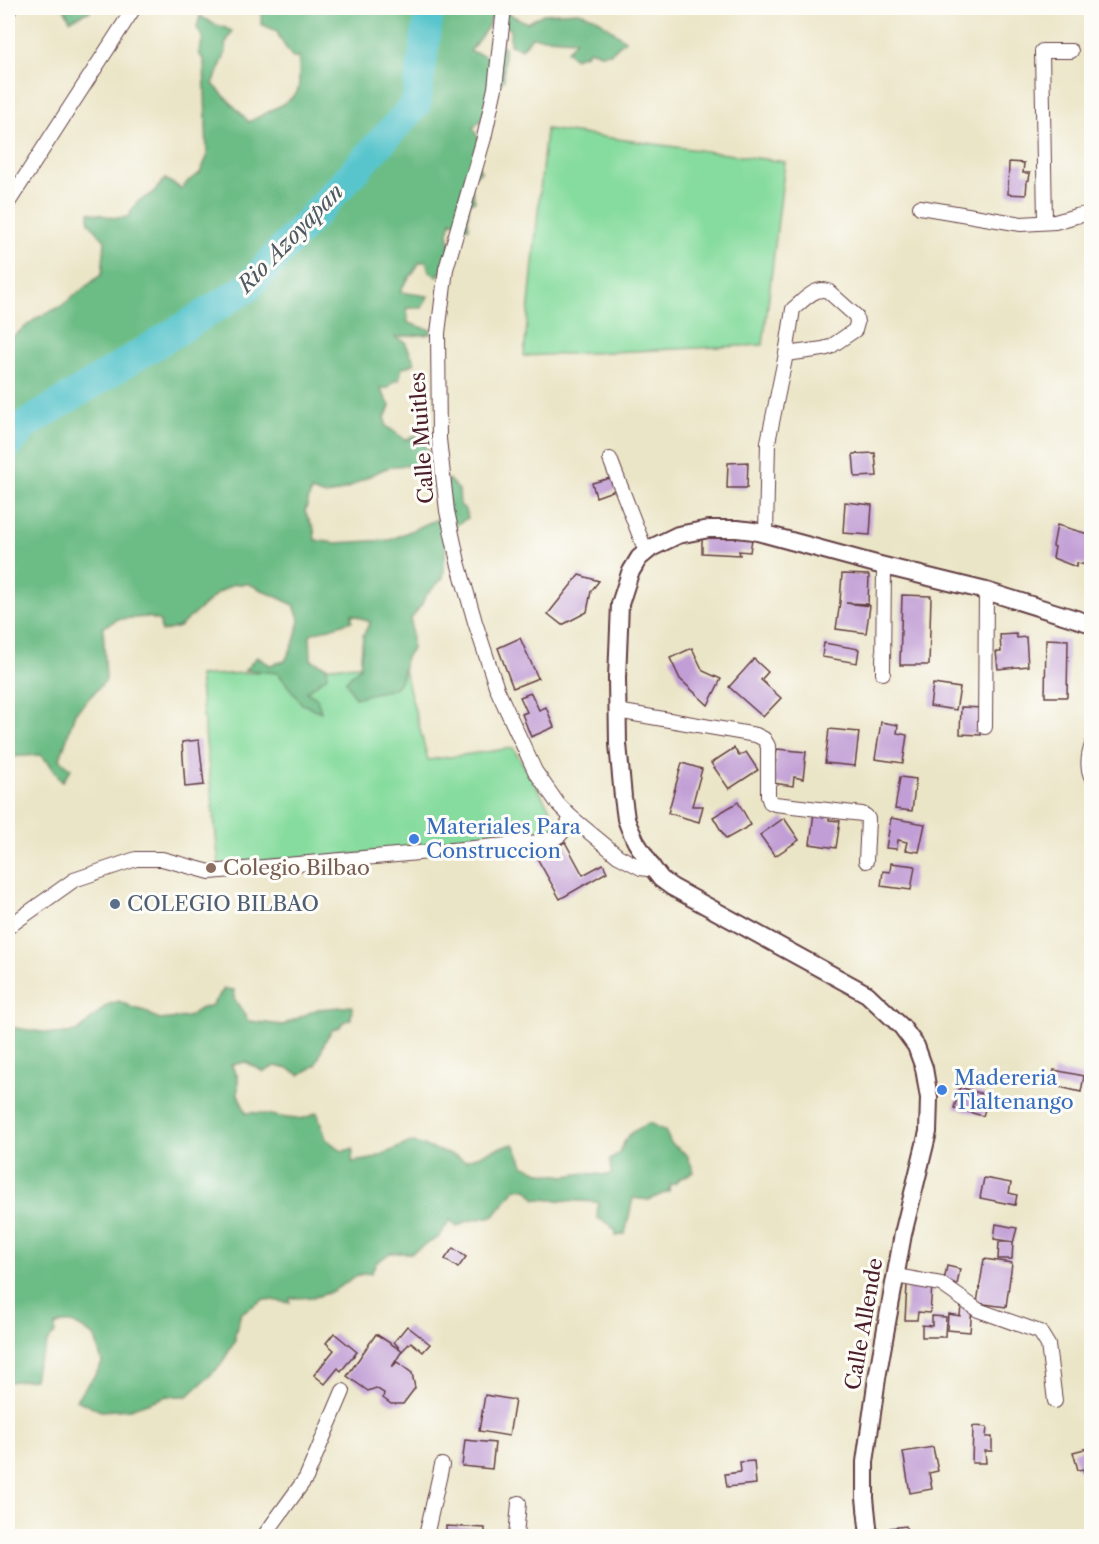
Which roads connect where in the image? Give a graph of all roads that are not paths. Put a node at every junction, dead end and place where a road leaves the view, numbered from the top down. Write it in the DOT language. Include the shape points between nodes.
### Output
graph roads {
  1 [pos="10,8"];
  2 [pos="133,8"];
  3 [pos="504,8"];
  4 [pos="8,12"];
  5 [pos="1071,51"];
  6 [pos="8,203"];
  7 [pos="920,207"];
  8 [pos="1092,213"];
  9 [pos="1045,222"];
  10 [pos="786,354"];
  11 [pos="610,459"];
  12 [pos="766,533"];
  13 [pos="646,552"];
  14 [pos="884,566"];
  15 [pos="986,591"];
  16 [pos="1092,624"];
  17 [pos="883,674"];
  18 [pos="617,711"];
  19 [pos="985,727"];
  20 [pos="1092,745"];
  21 [pos="1092,778"];
  22 [pos="571,817"];
  23 [pos="866,861"];
  24 [pos="654,870"];
  25 [pos="8,927"];
  26 [pos="896,1276"];
  27 [pos="343,1391"];
  28 [pos="1055,1401"];
  29 [pos="442,1465"];
  30 [pos="519,1503"];
  31 [pos="264,1536"];
  32 [pos="426,1536"];
  33 [pos="516,1536"];
  34 [pos="869,1536"];
  1 -- 4 [label="street"];
  2 -- 6 [label="street"];
  3 -- 22 [label="street, Calle Muitles" via="495,88 446,269 438,333 439,439 447,511 458,562 497,689 534,771"];
  5 -- 9 [label="street" via="1042,51"];
  7 -- 9 [label="street" via="1021,224"];
  8 -- 9 [label="street"];
  10 -- 10 [label="street" via="793,309 815,291 828,291 856,316 855,330 830,347"];
  10 -- 12 [label="street" via="768,442"];
  11 -- 13 [label="street"];
  12 -- 13 [label="street" via="709,529 678,535"];
  12 -- 14 [label="street"];
  13 -- 18 [label="street, Calle Allende" via="630,573 620,604"];
  14 -- 15 [label="street"];
  14 -- 17 [label="street"];
  15 -- 16 [label="street"];
  15 -- 19 [label="street"];
  18 -- 23 [label="street" via="764,739 768,746 770,802 866,816"];
  18 -- 24 [label="street, Calle Allende" via="627,819"];
  20 -- 21 [label="street" via="1088,763"];
  22 -- 24 [label="street, Calle Muitles" via="618,856"];
  22 -- 25 [label="street" via="565,831 540,843 210,872 162,859 136,859 74,880"];
  24 -- 26 [label="street, Calle Allende" via="672,887 867,994 902,1026 916,1047 926,1079 929,1121"];
  26 -- 28 [label="street" via="941,1284 978,1310 1040,1332 1048,1345"];
  26 -- 34 [label="street, Calle Allende" via="865,1462"];
  27 -- 31 [label="street" via="306,1478"];
  29 -- 32 [label="street"];
  30 -- 33 [label="street"];
}
